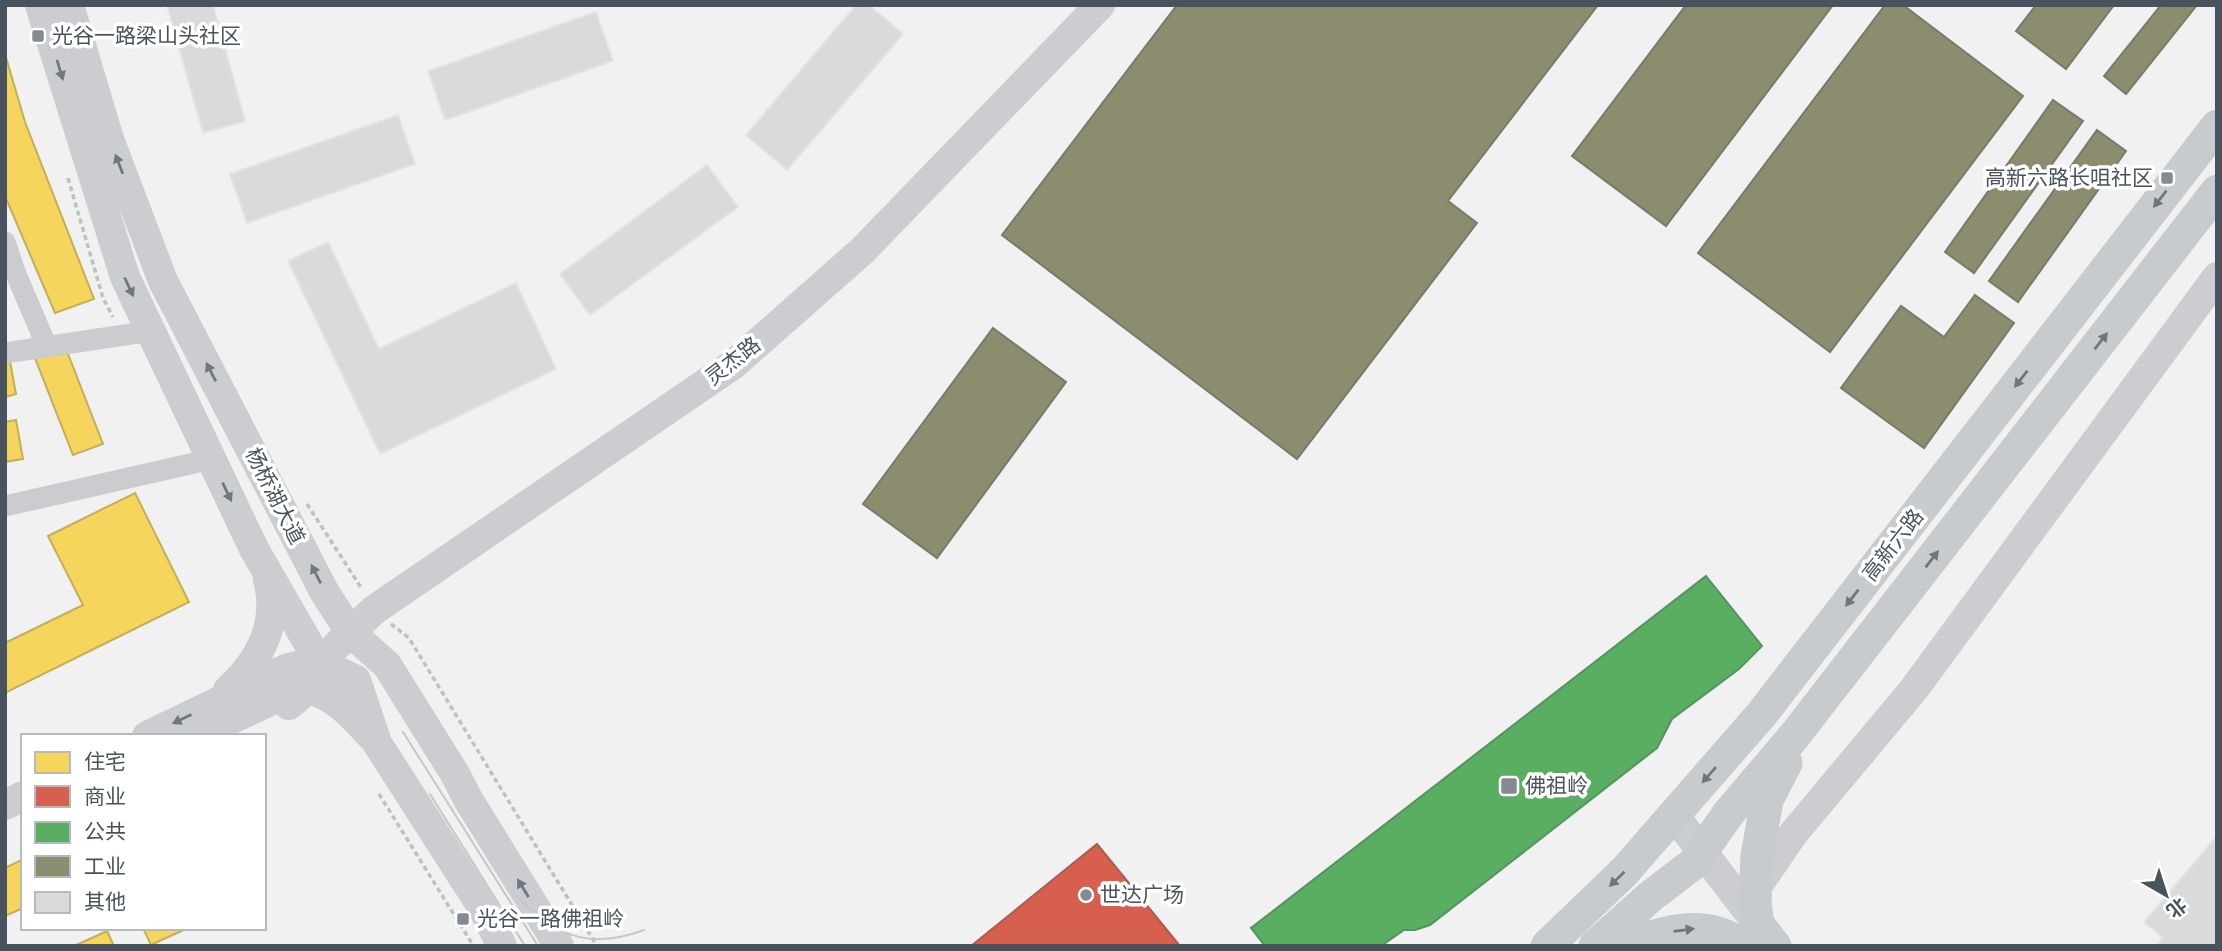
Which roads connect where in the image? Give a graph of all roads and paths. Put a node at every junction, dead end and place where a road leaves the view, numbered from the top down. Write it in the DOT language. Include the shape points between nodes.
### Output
graph roads {
  1 [pos="40,5"];
  2 [pos="69,5"];
  3 [pos="1100,5"];
  4 [pos="2217,126"];
  5 [pos="2217,191"];
  6 [pos="5,242"];
  7 [pos="11,276"];
  8 [pos="2217,276"];
  9 [pos="151,331"];
  10 [pos="47,347"];
  11 [pos="5,353"];
  12 [pos="212,460"];
  13 [pos="300,493"];
  14 [pos="5,506"];
  15 [pos="264,565"];
  16 [pos="374,610"];
  17 [pos="351,633"];
  18 [pos="319,662"];
  19 [pos="1809,717"];
  20 [pos="207,722"];
  21 [pos="156,734"];
  22 [pos="377,743"];
  23 [pos="439,747"];
  24 [pos="380,794"];
  25 [pos="21,797"];
  26 [pos="5,804"];
  27 [pos="21,817"];
  28 [pos="1668,822"];
  29 [pos="5,825"];
  30 [pos="1697,858"];
  31 [pos="1756,888"];
  32 [pos="474,946"];
  33 [pos="502,946"];
  34 [pos="559,946"];
  35 [pos="597,946"];
  36 [pos="1547,946"];
  37 [pos="1595,946"];
  38 [pos="1623,946"];
  39 [pos="1743,946"];
  40 [pos="1759,946"];
  41 [pos="1775,946"];
  1 -- 9 [label="main road, 杨桥湖大道, one-way" via="125,277"];
  17 -- 2 [label="main road, 杨桥湖大道, one-way" via="325,593 163,281 109,139"];
  3 -- 16 [label="main road, 灵杰路" via="863,250 734,364"];
  4 -- 28 [label="main road, 高新六路, one-way" via="1761,715"];
  19 -- 5 [label="main road, 高新六路, one-way"];
  6 -- 7 [label="street"];
  7 -- 10 [label="street"];
  8 -- 31 [label="main road" via="1914,689 1793,834"];
  9 -- 10 [label="street"];
  9 -- 12 [label="main road, 杨桥湖大道"];
  10 -- 11 [label="street"];
  12 -- 14 [label="street"];
  12 -- 15 [label="main road, 杨桥湖大道, one-way"];
  13 -- 16 [label="path"];
  15 -- 18 [label="main road, 杨桥湖大道"];
  15 -- 20 [label="main road" via="273,598 262,647"];
  16 -- 17 [label="main road, 灵杰路"];
  16 -- 35 [label="path" via="409,638"];
  17 -- 18 [label="main road, 灵杰路"];
  17 -- 23 [label="main road, 杨桥湖大道" via="387,665"];
  18 -- 20 [label="main road, 灵杰路" via="300,687"];
  18 -- 22 [label="main road" via="356,680"];
  19 -- 30 [label="main road, 高新六路"];
  19 -- 31 [label="main road" via="1768,800"];
  20 -- 21 [label="main road, one-way"];
  20 -- 22 [label="main road" via="286,708 308,689 322,692 351,713"];
  22 -- 23 [label="main road" via="381,722 388,714 398,713"];
  22 -- 33 [label="main road"];
  34 -- 23 [label="main road, 杨桥湖大道, one-way"];
  24 -- 32 [label="path"];
  25 -- 26 [label="main road"];
  27 -- 29 [label="main road"];
  28 -- 30 [label="main road"];
  28 -- 36 [label="main road, 高新六路, one-way" via="1625,872"];
  30 -- 37 [label="main road, 高新六路"];
  30 -- 40 [label="main road"];
  30 -- 41 [label="main road"];
  31 -- 41 [label="main road" via="1758,924"];
  38 -- 39 [label="main road, one-way" via="1662,932 1699,928 1731,937"];
}
